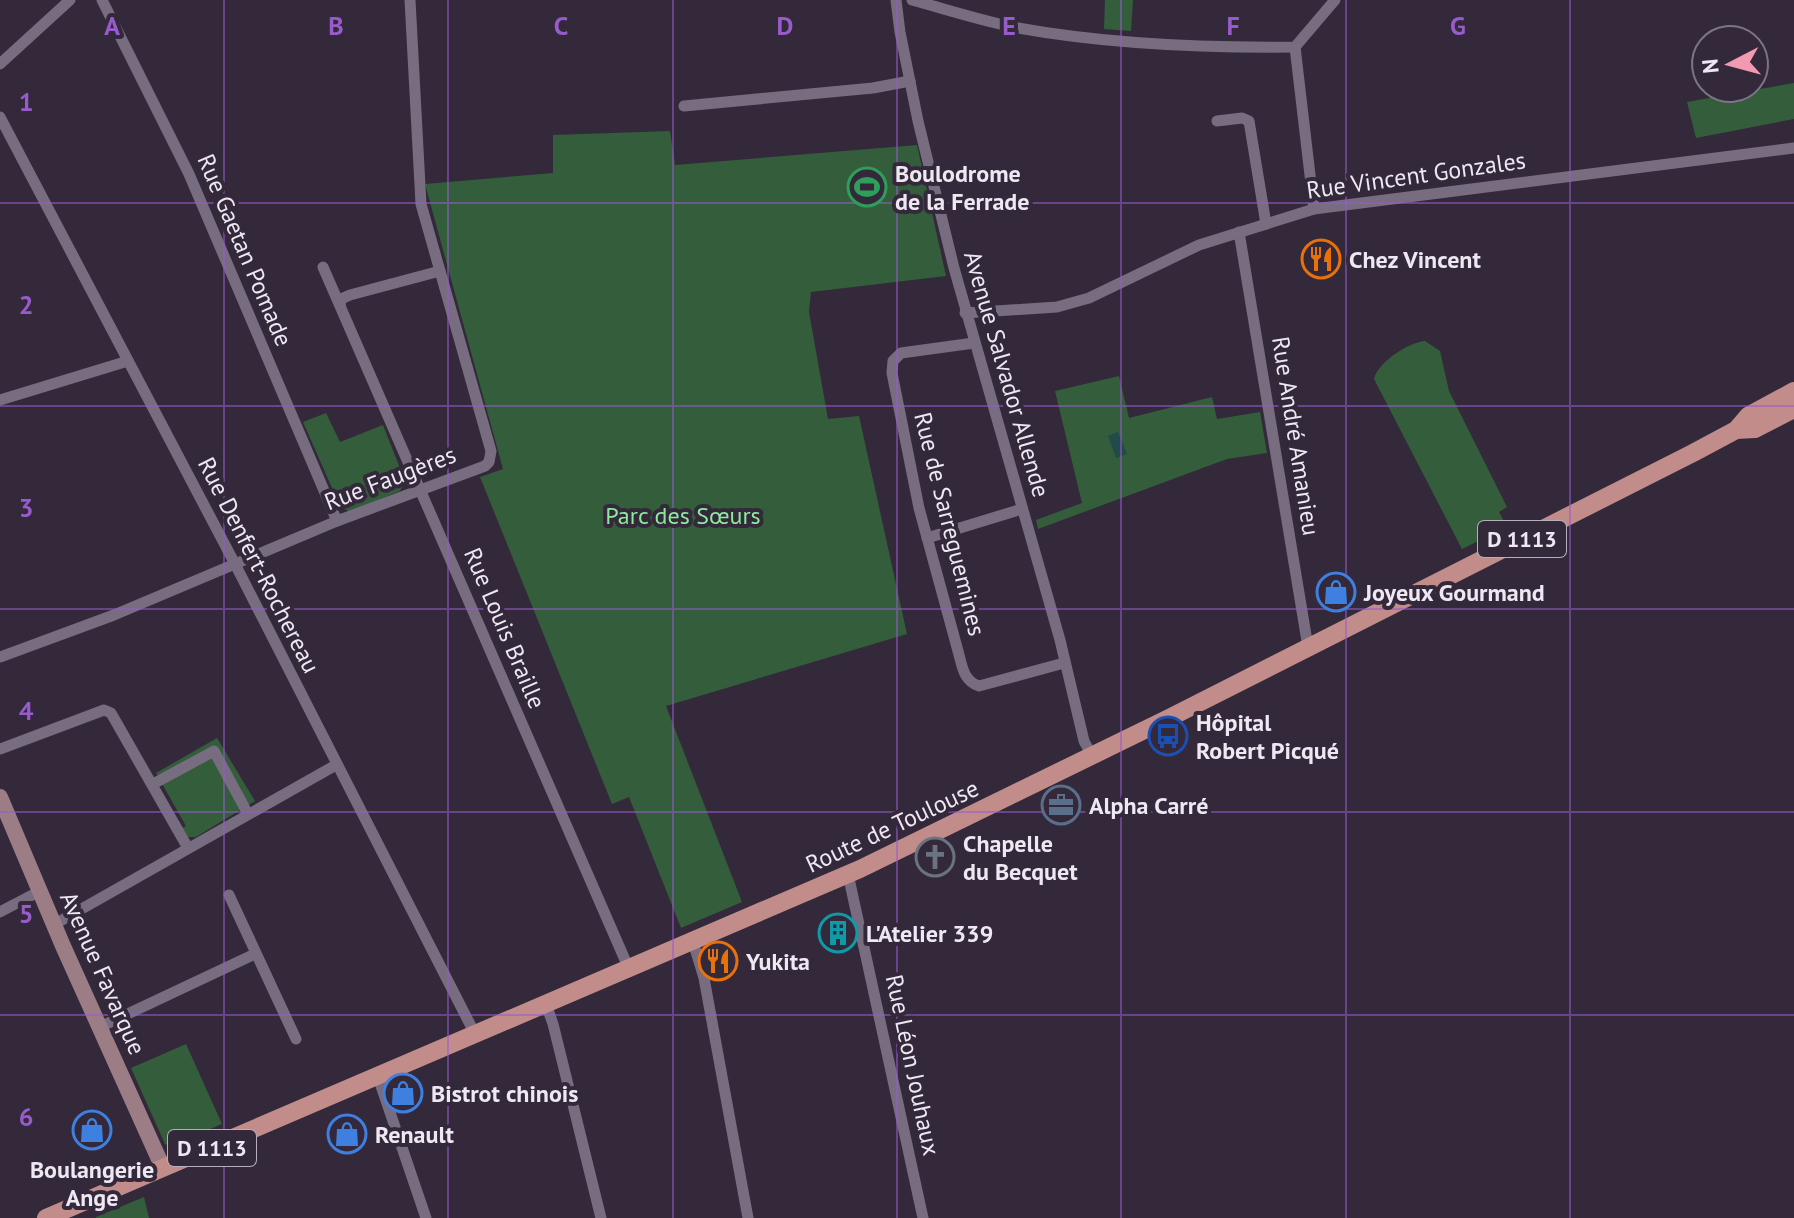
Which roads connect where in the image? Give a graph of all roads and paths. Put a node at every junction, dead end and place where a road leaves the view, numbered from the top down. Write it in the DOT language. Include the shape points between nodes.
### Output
graph roads {
  1 [pos="69,0"];
  2 [pos="102,0"];
  3 [pos="410,0"];
  4 [pos="896,0"];
  5 [pos="912,0"];
  6 [pos="1335,0"];
  7 [pos="1295,47"];
  8 [pos="2,58"];
  9 [pos="910,81"];
  10 [pos="684,106"];
  11 [pos="0,117"];
  12 [pos="1217,121"];
  13 [pos="1794,148"];
  14 [pos="1314,209"];
  15 [pos="1266,224"];
  16 [pos="1239,232"];
  17 [pos="323,267"];
  18 [pos="440,271"];
  19 [pos="340,305"];
  20 [pos="965,313"];
  21 [pos="974,343"];
  22 [pos="128,361"];
  23 [pos="1794,391"];
  24 [pos="0,400"];
  25 [pos="1794,409"];
  26 [pos="1736,430"];
  27 [pos="421,490"];
  28 [pos="1022,509"];
  29 [pos="337,521"];
  30 [pos="927,538"];
  31 [pos="235,564"];
  32 [pos="1308,647"];
  33 [pos="0,657"];
  34 [pos="1064,663"];
  35 [pos="0,749"];
  36 [pos="1092,756"];
  37 [pos="336,765"];
  38 [pos="153,784"];
  39 [pos="0,797"];
  40 [pos="248,814"];
  41 [pos="188,848"];
  42 [pos="848,874"];
  43 [pos="40,891"];
  44 [pos="229,895"];
  45 [pos="0,912"];
  46 [pos="55,924"];
  47 [pos="693,942"];
  48 [pos="255,954"];
  49 [pos="629,969"];
  50 [pos="546,1004"];
  51 [pos="100,1027"];
  52 [pos="475,1034"];
  53 [pos="296,1039"];
  54 [pos="378,1077"];
  55 [pos="163,1168"];
  56 [pos="46,1218"];
  57 [pos="426,1218"];
  58 [pos="601,1218"];
  59 [pos="748,1218"];
  60 [pos="923,1218"];
  1 -- 8 [label="street"];
  2 -- 29 [label="street, Rue Gaetan Pomade" via="189,174"];
  3 -- 18 [label="street, Rue Faugères" via="421,204"];
  4 -- 9 [label="street, Avenue Salvador Allende"];
  5 -- 7 [label="street" via="1011,26 1089,39"];
  6 -- 7 [label="street"];
  7 -- 14 [label="street"];
  9 -- 10 [label="street"];
  9 -- 20 [label="street, Avenue Salvador Allende"];
  11 -- 22 [label="street, Rue Denfert-Rochereau"];
  12 -- 15 [label="street" via="1249,121"];
  13 -- 14 [label="street, Rue Vincent Gonzales"];
  14 -- 15 [label="street, Rue Vincent Gonzales"];
  15 -- 16 [label="street, Rue Vincent Gonzales"];
  16 -- 20 [label="street, Rue Vincent Gonzales" via="1181,252 1089,298 1057,307"];
  16 -- 32 [label="street, Rue André Amanieu"];
  17 -- 19 [label="street, Rue Louis Braille"];
  18 -- 19 [label="street" via="350,295"];
  18 -- 27 [label="street, Rue Faugères" via="491,456 485,466"];
  19 -- 27 [label="street, Rue Louis Braille"];
  20 -- 21 [label="street, Avenue Salvador Allende"];
  21 -- 28 [label="street, Avenue Salvador Allende"];
  21 -- 30 [label="street, Rue de Sarreguemines" via="901,353 893,361"];
  22 -- 24 [label="street"];
  22 -- 31 [label="street, Rue Denfert-Rochereau"];
  23 -- 26 [label="main road, Route de Toulouse / D 1113" via="1748,416"];
  25 -- 26 [label="main road, Route de Toulouse / D 1113" via="1755,429"];
  26 -- 32 [label="main road, Route de Toulouse / D 1113"];
  27 -- 29 [label="street, Rue Faugères"];
  27 -- 49 [label="street, Rue Louis Braille"];
  28 -- 30 [label="street"];
  28 -- 34 [label="street, Avenue Salvador Allende"];
  29 -- 31 [label="street, Rue Faugères"];
  30 -- 34 [label="street, Rue de Sarreguemines" via="968,680 985,685"];
  31 -- 33 [label="street, Rue Faugères"];
  31 -- 37 [label="street, Rue Denfert-Rochereau"];
  32 -- 36 [label="main road, Route de Toulouse / D 1113"];
  34 -- 36 [label="street, Avenue Salvador Allende"];
  35 -- 38 [label="street" via="104,710 121,726"];
  36 -- 42 [label="main road, Route de Toulouse / D 1113"];
  37 -- 40 [label="street"];
  37 -- 52 [label="street, Rue Denfert-Rochereau"];
  38 -- 40 [label="street" via="214,751"];
  38 -- 41 [label="street"];
  39 -- 43 [label="street, Avenue Favarque"];
  40 -- 41 [label="street"];
  41 -- 46 [label="street"];
  42 -- 47 [label="main road, Route de Toulouse / D 1113"];
  42 -- 60 [label="street, Rue Léon Jouhaux"];
  43 -- 45 [label="street"];
  43 -- 46 [label="street, Avenue Favarque"];
  44 -- 48 [label="street"];
  46 -- 51 [label="street, Avenue Favarque"];
  47 -- 49 [label="main road, Route de Toulouse / D 1113"];
  47 -- 59 [label="street"];
  48 -- 51 [label="street"];
  48 -- 53 [label="street"];
  49 -- 50 [label="main road, Route de Toulouse / D 1113"];
  50 -- 52 [label="main road, Route de Toulouse / D 1113"];
  50 -- 58 [label="street"];
  51 -- 55 [label="street, Avenue Favarque"];
  52 -- 54 [label="main road, Route de Toulouse / D 1113"];
  54 -- 55 [label="main road, Route de Toulouse / D 1113"];
  54 -- 57 [label="street"];
  55 -- 56 [label="main road, Route de Toulouse / D 1113"];
}
